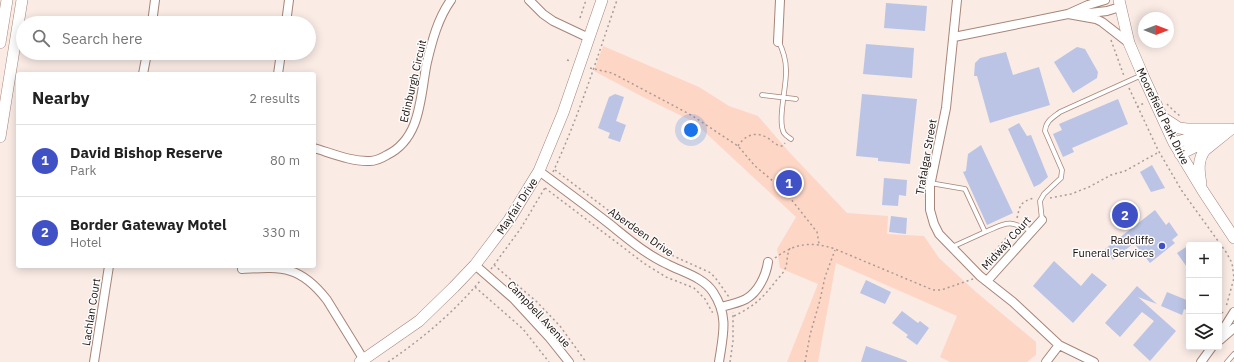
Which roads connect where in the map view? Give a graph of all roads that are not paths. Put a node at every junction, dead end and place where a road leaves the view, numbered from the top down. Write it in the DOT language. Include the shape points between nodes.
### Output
graph roads {
  1 [pos="7,0"];
  2 [pos="22,0"];
  3 [pos="155,0"];
  4 [pos="289,0"];
  5 [pos="451,0"];
  6 [pos="529,0"];
  7 [pos="602,0"];
  8 [pos="780,0"];
  9 [pos="957,0"];
  10 [pos="1088,0"];
  11 [pos="1105,0"];
  12 [pos="1120,3"];
  13 [pos="1068,14"];
  14 [pos="19,16"];
  15 [pos="153,16"];
  16 [pos="287,16"];
  17 [pos="16,37"];
  18 [pos="954,37"];
  19 [pos="589,38"];
  20 [pos="778,41"];
  21 [pos="1129,42"];
  22 [pos="0,43"];
  23 [pos="146,60"];
  24 [pos="280,60"];
  25 [pos="143,72"];
  26 [pos="278,72"];
  27 [pos="1142,75"];
  28 [pos="762,95"];
  29 [pos="783,98"];
  30 [pos="796,99"];
  31 [pos="1162,118"];
  32 [pos="1233,129"];
  33 [pos="0,137"];
  34 [pos="791,139"];
  35 [pos="1174,143"];
  36 [pos="316,149"];
  37 [pos="1180,154"];
  38 [pos="539,171"];
  39 [pos="930,183"];
  40 [pos="1203,191"];
  41 [pos="1042,220"];
  42 [pos="1032,231"];
  43 [pos="985,232"];
  44 [pos="1234,238"];
  45 [pos="951,247"];
  46 [pos="768,262"];
  47 [pos="474,265"];
  48 [pos="109,268"];
  49 [pos="242,269"];
  50 [pos="983,279"];
  51 [pos="721,307"];
  52 [pos="1234,312"];
  53 [pos="1234,328"];
  54 [pos="1222,331"];
  55 [pos="1222,338"];
  56 [pos="1059,345"];
  57 [pos="1210,350"];
  58 [pos="1234,354"];
  59 [pos="362,361"];
  60 [pos="94,362"];
  61 [pos="569,362"];
  62 [pos="719,362"];
  63 [pos="1046,362"];
  64 [pos="1094,362"];
  65 [pos="1201,362"];
  66 [pos="1227,362"];
  1 -- 22 [label="street"];
  2 -- 14 [label="street"];
  3 -- 15 [label="street"];
  4 -- 16 [label="street"];
  5 -- 36 [label="street, Edinburgh Circuit" via="436,30 416,121 412,132 401,145 389,154 372,161 355,160"];
  6 -- 19 [label="street" via="553,21"];
  7 -- 19 [label="street, Mayfair Drive"];
  8 -- 20 [label="street"];
  9 -- 18 [label="street, Trafalgar Street"];
  10 -- 13 [label="street"];
  11 -- 13 [label="street"];
  12 -- 13 [label="street, Moorefield Park Drive" via="1106,11"];
  12 -- 21 [label="street, Moorefield Park Drive"];
  13 -- 18 [label="street"];
  13 -- 21 [label="street" via="1102,22"];
  17 -- 33 [label="street"];
  18 -- 39 [label="street, Trafalgar Street" via="946,108"];
  19 -- 38 [label="street, Mayfair Drive" via="563,113"];
  20 -- 29 [label="lane" via="786,66"];
  21 -- 27 [label="street, Moorefield Park Drive"];
  23 -- 25 [label="street"];
  24 -- 26 [label="street"];
  27 -- 31 [label="street, Moorefield Park Drive"];
  27 -- 41 [label="lane" via="1060,112 1048,120 1045,131 1062,170 1061,178 1040,201"];
  28 -- 29 [label="lane"];
  29 -- 30 [label="lane"];
  29 -- 34 [label="lane" via="782,127 786,136"];
  31 -- 32 [label="street" via="1179,128"];
  31 -- 35 [label="street, Moorefield Park Drive"];
  32 -- 35 [label="street" via="1198,135"];
  32 -- 37 [label="street"];
  32 -- 40 [label="street" via="1202,154 1198,170"];
  35 -- 37 [label="street, Moorefield Park Drive"];
  37 -- 40 [label="street, Moorefield Park Drive"];
  38 -- 47 [label="street, Mayfair Drive" via="509,220"];
  38 -- 51 [label="street, Aberdeen Drive" via="661,262 704,281"];
  39 -- 43 [label="lane" via="965,189"];
  39 -- 45 [label="street, Trafalgar Street" via="929,200 934,224"];
  40 -- 44 [label="street, Moorefield Park Drive"];
  41 -- 42 [label="street, Midway Court"];
  42 -- 43 [label="lane" via="1006,223"];
  42 -- 50 [label="street, Midway Court"];
  43 -- 45 [label="lane"];
  45 -- 50 [label="street, Trafalgar Street"];
  46 -- 51 [label="street" via="762,281 747,299"];
  47 -- 59 [label="street, Mayfair Drive" via="419,322"];
  47 -- 61 [label="street, Campbell Avenue" via="514,299 549,336"];
  48 -- 60 [label="street, Lachlan Court"];
  49 -- 59 [label="street" via="282,268 307,279 327,300"];
  50 -- 56 [label="street, Trafalgar Street" via="1013,302"];
  51 -- 62 [label="street, Aberdeen Drive" via="724,332"];
  52 -- 54 [label="street"];
  53 -- 55 [label="street"];
  56 -- 63 [label="street"];
  56 -- 64 [label="street, Trafalgar Street"];
  57 -- 65 [label="street"];
  58 -- 66 [label="lane"];
}
